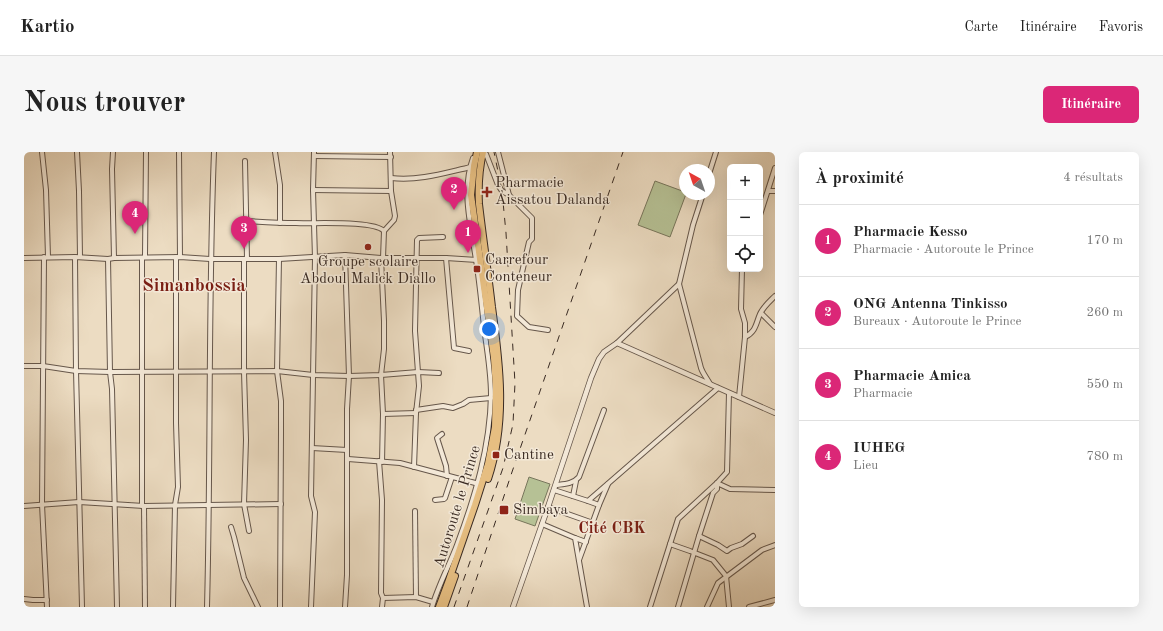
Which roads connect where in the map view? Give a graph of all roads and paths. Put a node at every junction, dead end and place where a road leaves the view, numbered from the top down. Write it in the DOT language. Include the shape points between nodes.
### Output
graph roads {
  1 [pos="42,152"];
  2 [pos="78,152"];
  3 [pos="113,152"];
  4 [pos="146,152"];
  5 [pos="179,152"];
  6 [pos="214,152"];
  7 [pos="276,152"];
  8 [pos="480,152"];
  9 [pos="498,152"];
  10 [pos="716,152"];
  11 [pos="314,154"];
  12 [pos="390,154"];
  13 [pos="246,161"];
  14 [pos="712,164"];
  15 [pos="472,166"];
  16 [pos="775,168"];
  17 [pos="391,178"];
  18 [pos="313,190"];
  19 [pos="391,191"];
  20 [pos="768,191"];
  21 [pos="775,191"];
  22 [pos="509,195"];
  23 [pos="701,200"];
  24 [pos="763,206"];
  25 [pos="247,221"];
  26 [pos="280,223"];
  27 [pos="314,224"];
  28 [pos="384,231"];
  29 [pos="443,237"];
  30 [pos="345,256"];
  31 [pos="46,257"];
  32 [pos="78,257"];
  33 [pos="144,257"];
  34 [pos="178,257"];
  35 [pos="24,258"];
  36 [pos="114,258"];
  37 [pos="210,258"];
  38 [pos="315,258"];
  39 [pos="382,258"];
  40 [pos="417,258"];
  41 [pos="446,258"];
  42 [pos="108,259"];
  43 [pos="246,259"];
  44 [pos="279,259"];
  45 [pos="478,260"];
  46 [pos="742,272"];
  47 [pos="679,284"];
  48 [pos="775,296"];
  49 [pos="761,313"];
  50 [pos="775,327"];
  51 [pos="548,330"];
  52 [pos="745,337"];
  53 [pos="617,343"];
  54 [pos="470,351"];
  55 [pos="24,366"];
  56 [pos="43,366"];
  57 [pos="76,371"];
  58 [pos="277,371"];
  59 [pos="110,372"];
  60 [pos="176,372"];
  61 [pos="210,372"];
  62 [pos="244,372"];
  63 [pos="418,372"];
  64 [pos="142,373"];
  65 [pos="440,373"];
  66 [pos="313,375"];
  67 [pos="349,376"];
  68 [pos="381,376"];
  69 [pos="710,384"];
  70 [pos="718,388"];
  71 [pos="729,393"];
  72 [pos="739,397"];
  73 [pos="491,398"];
  74 [pos="604,410"];
  75 [pos="416,412"];
  76 [pos="775,413"];
  77 [pos="383,414"];
  78 [pos="442,434"];
  79 [pos="312,448"];
  80 [pos="348,450"];
  81 [pos="348,459"];
  82 [pos="380,462"];
  83 [pos="414,467"];
  84 [pos="447,476"];
  85 [pos="452,477"];
  86 [pos="576,481"];
  87 [pos="609,483"];
  88 [pos="718,483"];
  89 [pos="480,484"];
  90 [pos="556,484"];
  91 [pos="554,490"];
  92 [pos="775,490"];
  93 [pos="573,496"];
  94 [pos="435,500"];
  95 [pos="588,501"];
  96 [pos="79,502"];
  97 [pos="42,504"];
  98 [pos="114,504"];
  99 [pos="210,504"];
  100 [pos="244,504"];
  101 [pos="281,504"];
  102 [pos="175,505"];
  103 [pos="599,505"];
  104 [pos="24,506"];
  105 [pos="143,506"];
  106 [pos="548,507"];
  107 [pos="415,511"];
  108 [pos="593,523"];
  109 [pos="542,524"];
  110 [pos="231,527"];
  111 [pos="249,531"];
  112 [pos="700,536"];
  113 [pos="752,536"];
  114 [pos="575,538"];
  115 [pos="586,542"];
  116 [pos="670,544"];
  117 [pos="459,545"];
  118 [pos="775,545"];
  119 [pos="694,552"];
  120 [pos="579,560"];
  121 [pos="726,576"];
  122 [pos="416,597"];
  123 [pos="383,598"];
  124 [pos="24,599"];
  125 [pos="47,600"];
  126 [pos="775,600"];
  127 [pos="257,605"];
  128 [pos="433,605"];
  129 [pos="47,607"];
  130 [pos="82,607"];
  131 [pos="117,607"];
  132 [pos="145,607"];
  133 [pos="174,607"];
  134 [pos="207,607"];
  135 [pos="251,607"];
  136 [pos="280,607"];
  137 [pos="311,607"];
  138 [pos="345,607"];
  139 [pos="382,607"];
  140 [pos="439,607"];
  141 [pos="444,607"];
  142 [pos="513,607"];
  143 [pos="587,607"];
  144 [pos="650,607"];
  145 [pos="678,607"];
  146 [pos="707,607"];
  147 [pos="729,607"];
  148 [pos="749,607"];
  1 -- 31 [label="street" via="46,190"];
  2 -- 32 [label="street"];
  3 -- 36 [label="street"];
  4 -- 33 [label="street"];
  5 -- 34 [label="street"];
  6 -- 37 [label="street"];
  7 -- 26 [label="street" via="280,186"];
  8 -- 15 [label="main road, Autoroute le Prince"];
  8 -- 22 [label="street" via="486,154 498,185"];
  8 -- 141 [label="main road, Autoroute le Prince" via="479,204 499,358 499,427 492,465"];
  9 -- 22 [label="street"];
  10 -- 14 [label="street"];
  11 -- 12 [label="street"];
  11 -- 18 [label="street"];
  12 -- 17 [label="street"];
  13 -- 25 [label="street"];
  15 -- 17 [label="street" via="426,178"];
  15 -- 45 [label="main road, Autoroute le Prince"];
  16 -- 20 [label="street"];
  17 -- 19 [label="street"];
  18 -- 19 [label="street"];
  18 -- 27 [label="street"];
  19 -- 28 [label="street" via="395,216"];
  20 -- 21 [label="street"];
  20 -- 24 [label="street"];
  22 -- 51 [label="street" via="532,218 532,239 529,242 518,290 516,316 530,327"];
  23 -- 47 [label="street"];
  25 -- 26 [label="street"];
  25 -- 43 [label="street"];
  26 -- 27 [label="street"];
  27 -- 28 [label="street" via="356,224 381,228"];
  27 -- 38 [label="street"];
  28 -- 39 [label="street"];
  29 -- 40 [label="street" via="419,238"];
  30 -- 38 [label="street"];
  30 -- 39 [label="street"];
  30 -- 67 [label="street"];
  31 -- 32 [label="street"];
  31 -- 35 [label="street"];
  31 -- 56 [label="street"];
  32 -- 42 [label="street"];
  32 -- 57 [label="street"];
  33 -- 34 [label="street"];
  33 -- 36 [label="street"];
  33 -- 64 [label="street"];
  34 -- 37 [label="street"];
  34 -- 60 [label="street"];
  36 -- 42 [label="street"];
  37 -- 43 [label="street"];
  37 -- 61 [label="street"];
  38 -- 44 [label="street"];
  38 -- 66 [label="street"];
  39 -- 40 [label="street"];
  39 -- 68 [label="street" via="384,349"];
  40 -- 41 [label="street"];
  40 -- 63 [label="street" via="415,331"];
  41 -- 45 [label="street"];
  41 -- 54 [label="street" via="454,348"];
  42 -- 59 [label="street"];
  43 -- 44 [label="street"];
  43 -- 62 [label="street"];
  44 -- 58 [label="street"];
  45 -- 73 [label="street"];
  45 -- 89 [label="main road, Autoroute le Prince" via="494,358 496,388 495,427 488,464"];
  46 -- 52 [label="street" via="741,309"];
  47 -- 53 [label="street"];
  47 -- 69 [label="street" via="701,368"];
  48 -- 49 [label="street"];
  49 -- 50 [label="street"];
  49 -- 52 [label="street" via="751,334"];
  52 -- 72 [label="street"];
  53 -- 69 [label="street"];
  53 -- 90 [label="street" via="604,352 594,372"];
  55 -- 56 [label="street"];
  56 -- 57 [label="street"];
  56 -- 97 [label="street"];
  57 -- 59 [label="street"];
  57 -- 96 [label="street"];
  58 -- 62 [label="street"];
  58 -- 66 [label="street"];
  58 -- 101 [label="street" via="281,401"];
  59 -- 64 [label="street"];
  59 -- 98 [label="street"];
  60 -- 61 [label="street"];
  60 -- 64 [label="street"];
  60 -- 102 [label="street" via="178,487"];
  61 -- 62 [label="street"];
  61 -- 99 [label="street"];
  62 -- 100 [label="street"];
  63 -- 65 [label="street"];
  63 -- 68 [label="street"];
  63 -- 75 [label="street"];
  64 -- 105 [label="street"];
  66 -- 67 [label="street"];
  66 -- 79 [label="street"];
  67 -- 68 [label="street"];
  67 -- 80 [label="street"];
  68 -- 77 [label="street"];
  69 -- 70 [label="street"];
  70 -- 71 [label="street"];
  70 -- 87 [label="street"];
  71 -- 72 [label="street"];
  71 -- 88 [label="street" via="727,472"];
  72 -- 76 [label="street"];
  73 -- 75 [label="street" via="469,400 453,408 443,406"];
  73 -- 89 [label="street" via="490,426"];
  74 -- 86 [label="street"];
  75 -- 77 [label="street"];
  75 -- 83 [label="street"];
  77 -- 82 [label="street"];
  78 -- 84 [label="street" via="437,438"];
  79 -- 80 [label="street"];
  79 -- 137 [label="street" via="311,496 315,512"];
  80 -- 81 [label="street"];
  81 -- 82 [label="street"];
  81 -- 138 [label="street"];
  82 -- 83 [label="street"];
  82 -- 123 [label="street"];
  83 -- 84 [label="street"];
  84 -- 85 [label="street"];
  85 -- 89 [label="street"];
  85 -- 94 [label="street" via="445,498"];
  86 -- 90 [label="street"];
  86 -- 93 [label="street"];
  87 -- 95 [label="street"];
  87 -- 103 [label="street"];
  88 -- 92 [label="street" via="730,489"];
  88 -- 112 [label="street"];
  88 -- 116 [label="street" via="678,519"];
  89 -- 117 [label="main road, Autoroute le Prince"];
  90 -- 91 [label="street"];
  91 -- 93 [label="street"];
  91 -- 106 [label="street"];
  93 -- 95 [label="street"];
  95 -- 103 [label="street"];
  96 -- 97 [label="street"];
  96 -- 98 [label="street"];
  96 -- 130 [label="street"];
  97 -- 104 [label="street"];
  97 -- 125 [label="street"];
  98 -- 105 [label="street"];
  98 -- 131 [label="street"];
  99 -- 100 [label="street"];
  99 -- 102 [label="street"];
  99 -- 134 [label="street"];
  100 -- 101 [label="street"];
  100 -- 111 [label="street"];
  101 -- 136 [label="street"];
  102 -- 105 [label="street"];
  102 -- 133 [label="street"];
  103 -- 108 [label="street"];
  105 -- 132 [label="street"];
  106 -- 108 [label="street"];
  106 -- 109 [label="street"];
  107 -- 122 [label="street"];
  108 -- 115 [label="street"];
  109 -- 114 [label="street"];
  109 -- 142 [label="street"];
  110 -- 127 [label="street" via="244,578"];
  112 -- 113 [label="street" via="727,551"];
  112 -- 119 [label="street"];
  114 -- 115 [label="street"];
  114 -- 120 [label="street"];
  115 -- 120 [label="street"];
  116 -- 119 [label="street"];
  116 -- 144 [label="street"];
  117 -- 128 [label="street"];
  117 -- 140 [label="main road, Autoroute le Prince"];
  118 -- 121 [label="street" via="762,550"];
  119 -- 121 [label="street" via="713,560"];
  119 -- 145 [label="street"];
  120 -- 143 [label="street"];
  121 -- 146 [label="street" via="718,583"];
  121 -- 147 [label="street"];
  122 -- 123 [label="street"];
  122 -- 128 [label="street"];
  123 -- 139 [label="street"];
  124 -- 125 [label="street"];
  125 -- 129 [label="street"];
  126 -- 148 [label="street"];
  127 -- 135 [label="street"];
}
